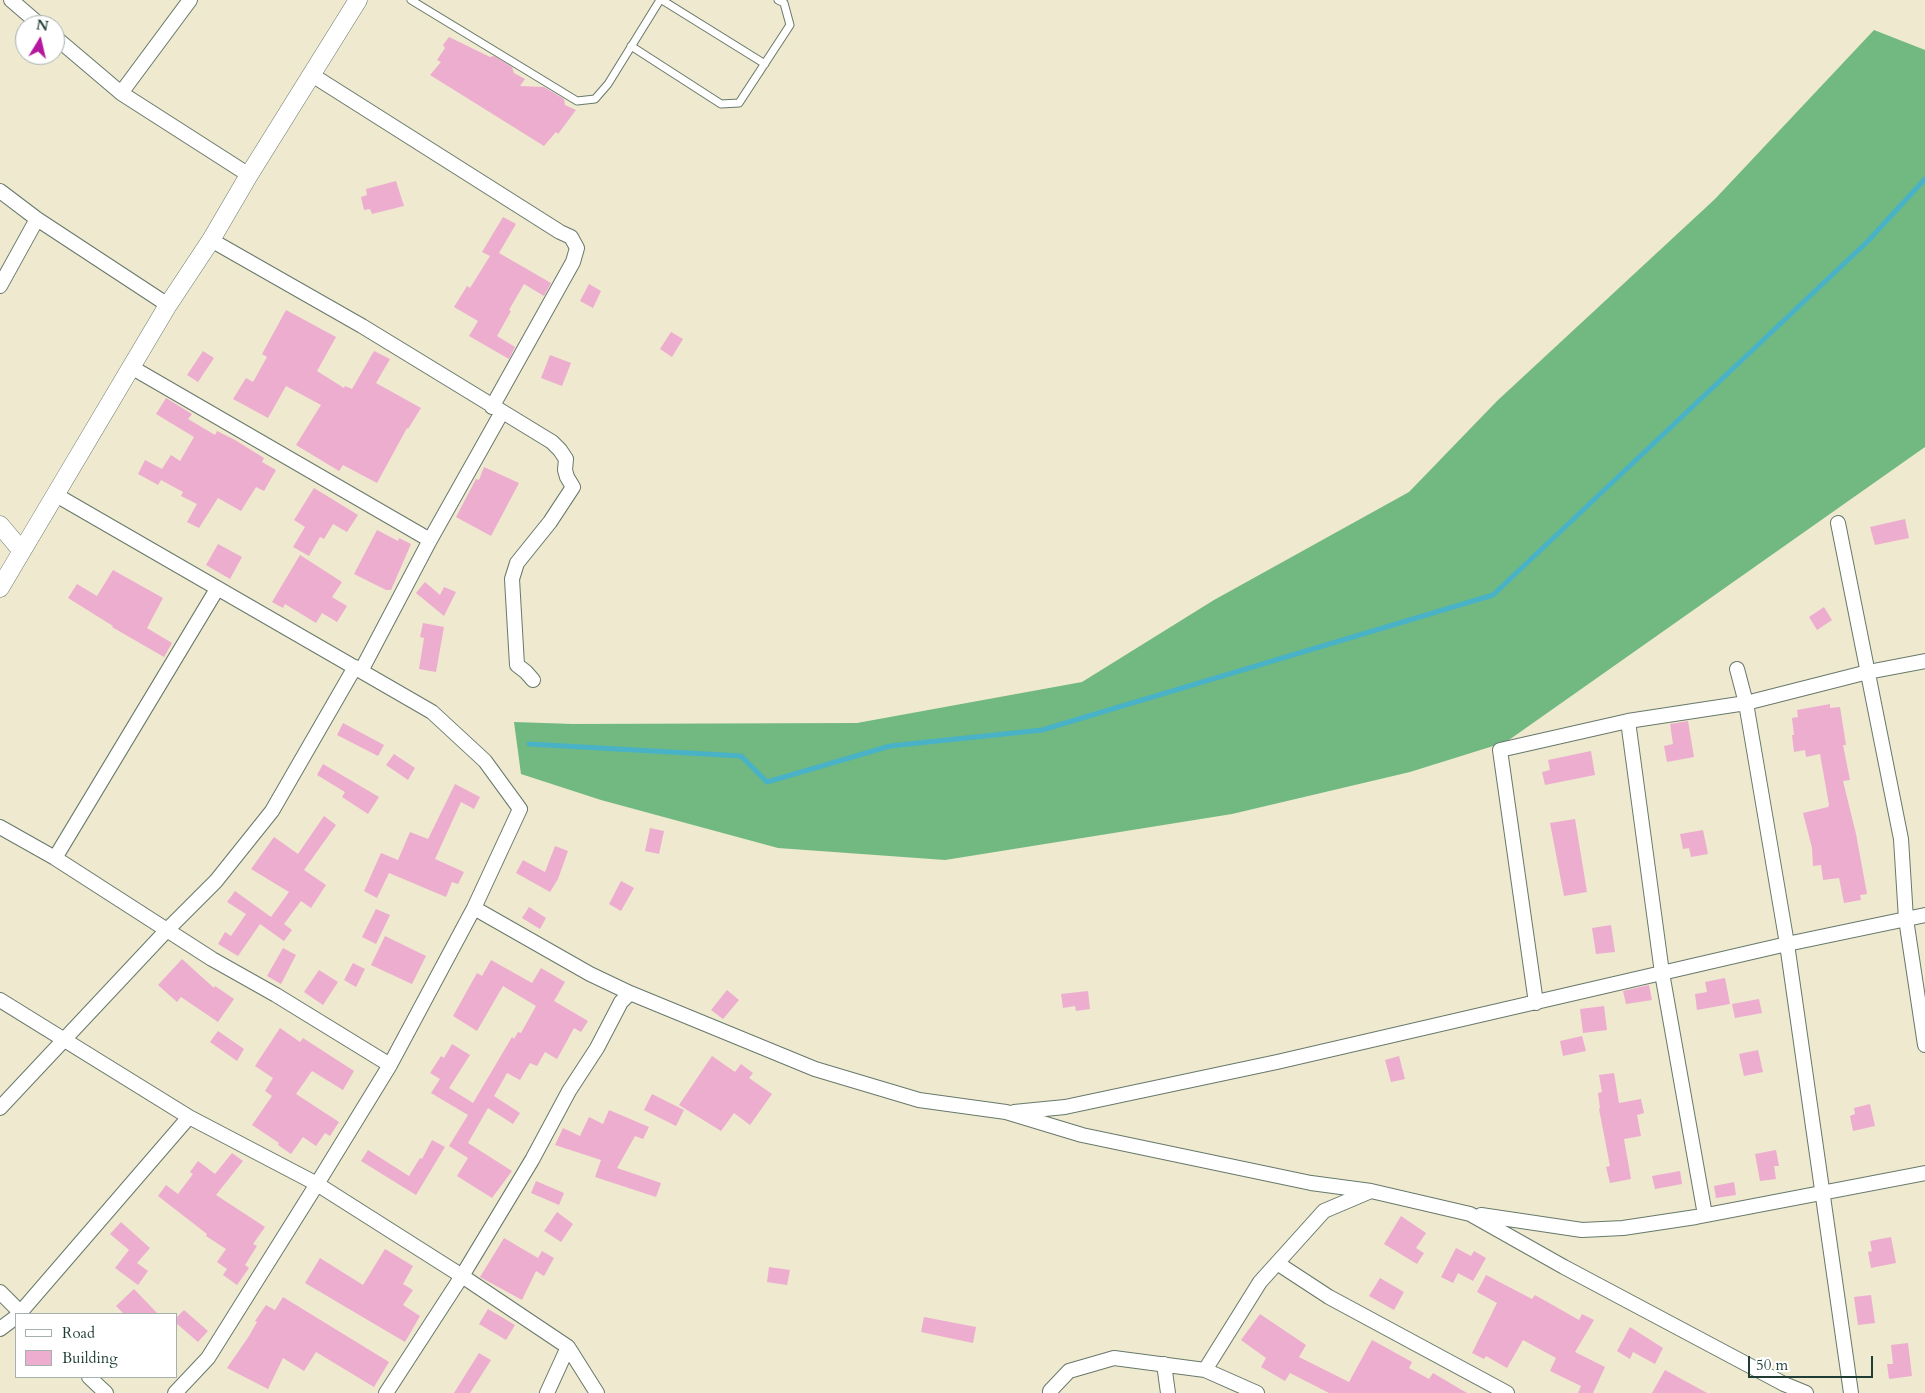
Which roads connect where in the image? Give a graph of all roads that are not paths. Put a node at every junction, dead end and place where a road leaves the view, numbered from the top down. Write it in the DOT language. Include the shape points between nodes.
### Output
graph roads {
  1 [pos="11,0"];
  2 [pos="190,0"];
  3 [pos="358,0"];
  4 [pos="411,0"];
  5 [pos="661,0"];
  6 [pos="778,0"];
  7 [pos="28,15"];
  8 [pos="65,45"];
  9 [pos="631,46"];
  10 [pos="764,64"];
  11 [pos="312,75"];
  12 [pos="121,93"];
  13 [pos="249,175"];
  14 [pos="0,191"];
  15 [pos="37,219"];
  16 [pos="211,240"];
  17 [pos="0,286"];
  18 [pos="168,305"];
  19 [pos="131,366"];
  20 [pos="497,409"];
  21 [pos="56,495"];
  22 [pos="1838,523"];
  23 [pos="0,525"];
  24 [pos="430,540"];
  25 [pos="21,550"];
  26 [pos="0,588"];
  27 [pos="217,590"];
  28 [pos="1925,661"];
  29 [pos="358,669"];
  30 [pos="1737,669"];
  31 [pos="1868,672"];
  32 [pos="533,680"];
  33 [pos="1746,703"];
  34 [pos="1628,721"];
  35 [pos="0,827"];
  36 [pos="55,858"];
  37 [pos="474,908"];
  38 [pos="1925,915"];
  39 [pos="1906,919"];
  40 [pos="166,930"];
  41 [pos="1787,944"];
  42 [pos="1662,973"];
  43 [pos="630,993"];
  44 [pos="0,1000"];
  45 [pos="1536,1003"];
  46 [pos="64,1038"];
  47 [pos="1925,1045"];
  48 [pos="390,1065"];
  49 [pos="0,1108"];
  50 [pos="1006,1112"];
  51 [pos="190,1117"];
  52 [pos="1925,1173"];
  53 [pos="317,1184"];
  54 [pos="1371,1191"];
  55 [pos="1823,1191"];
  56 [pos="1470,1214"];
  57 [pos="1705,1215"];
  58 [pos="1277,1263"];
  59 [pos="462,1276"];
  60 [pos="0,1292"];
  61 [pos="17,1313"];
  62 [pos="21,1313"];
  63 [pos="15,1318"];
  64 [pos="0,1329"];
  65 [pos="568,1347"];
  66 [pos="1164,1364"];
  67 [pos="1205,1370"];
  68 [pos="89,1378"];
  69 [pos="1782,1388"];
  70 [pos="106,1393"];
  71 [pos="175,1393"];
  72 [pos="386,1393"];
  73 [pos="547,1393"];
  74 [pos="597,1393"];
  75 [pos="1050,1393"];
  76 [pos="1168,1393"];
  77 [pos="1257,1393"];
  78 [pos="1507,1393"];
  79 [pos="1806,1393"];
  80 [pos="1851,1393"];
  1 -- 7 [label="street"];
  2 -- 12 [label="street"];
  3 -- 11 [label="street"];
  4 -- 9 [label="lane" via="577,101 595,99"];
  5 -- 9 [label="lane"];
  5 -- 10 [label="lane"];
  6 -- 10 [label="lane" via="784,3 790,25"];
  8 -- 12 [label="street"];
  9 -- 10 [label="lane" via="720,104 739,103"];
  11 -- 13 [label="street"];
  11 -- 20 [label="street" via="571,237 577,248 573,262"];
  12 -- 13 [label="street"];
  13 -- 16 [label="street"];
  14 -- 15 [label="street"];
  15 -- 17 [label="street"];
  15 -- 18 [label="street"];
  16 -- 18 [label="street"];
  16 -- 20 [label="street" via="362,326"];
  18 -- 19 [label="street"];
  19 -- 21 [label="street"];
  19 -- 24 [label="street"];
  20 -- 24 [label="street"];
  20 -- 32 [label="street" via="560,450 566,459 565,470 573,487 517,563 512,579 517,665"];
  21 -- 25 [label="street"];
  21 -- 27 [label="street"];
  22 -- 31 [label="street"];
  23 -- 25 [label="street"];
  24 -- 29 [label="street"];
  25 -- 26 [label="street"];
  27 -- 29 [label="street"];
  27 -- 36 [label="street"];
  28 -- 31 [label="street"];
  29 -- 37 [label="street" via="432,712 485,761 520,809"];
  29 -- 40 [label="street" via="272,811 216,881"];
  30 -- 33 [label="street"];
  31 -- 33 [label="street"];
  31 -- 39 [label="street" via="1901,839"];
  33 -- 34 [label="street"];
  33 -- 41 [label="street"];
  34 -- 42 [label="street"];
  34 -- 45 [label="street" via="1500,750"];
  35 -- 36 [label="street"];
  36 -- 40 [label="street"];
  37 -- 43 [label="street"];
  37 -- 48 [label="street"];
  38 -- 39 [label="street"];
  39 -- 41 [label="street"];
  39 -- 47 [label="street"];
  40 -- 46 [label="street"];
  40 -- 48 [label="street"];
  41 -- 42 [label="street"];
  41 -- 55 [label="street"];
  42 -- 45 [label="street"];
  42 -- 57 [label="street"];
  43 -- 50 [label="street" via="815,1069 919,1100"];
  43 -- 59 [label="street" via="621,1002"];
  44 -- 46 [label="street"];
  45 -- 50 [label="street" via="1065,1108"];
  46 -- 49 [label="street"];
  46 -- 51 [label="street"];
  48 -- 53 [label="street"];
  50 -- 54 [label="street" via="1082,1135 1311,1183"];
  51 -- 53 [label="street"];
  51 -- 62 [label="street"];
  52 -- 55 [label="street"];
  53 -- 59 [label="street"];
  53 -- 71 [label="street" via="208,1358"];
  54 -- 56 [label="street"];
  54 -- 58 [label="street" via="1324,1211"];
  55 -- 57 [label="street"];
  55 -- 80 [label="street"];
  56 -- 57 [label="street" via="1582,1230 1623,1228"];
  56 -- 69 [label="street"];
  58 -- 67 [label="street" via="1260,1282"];
  58 -- 78 [label="street" via="1329,1297"];
  59 -- 65 [label="street"];
  59 -- 72 [label="street"];
  60 -- 61 [label="street"];
  63 -- 64 [label="street"];
  65 -- 73 [label="street"];
  65 -- 74 [label="street"];
  66 -- 67 [label="street"];
  66 -- 75 [label="street" via="1114,1358 1069,1372"];
  66 -- 76 [label="street"];
  67 -- 77 [label="street"];
  68 -- 70 [label="street"];
  69 -- 79 [label="street"];
}
